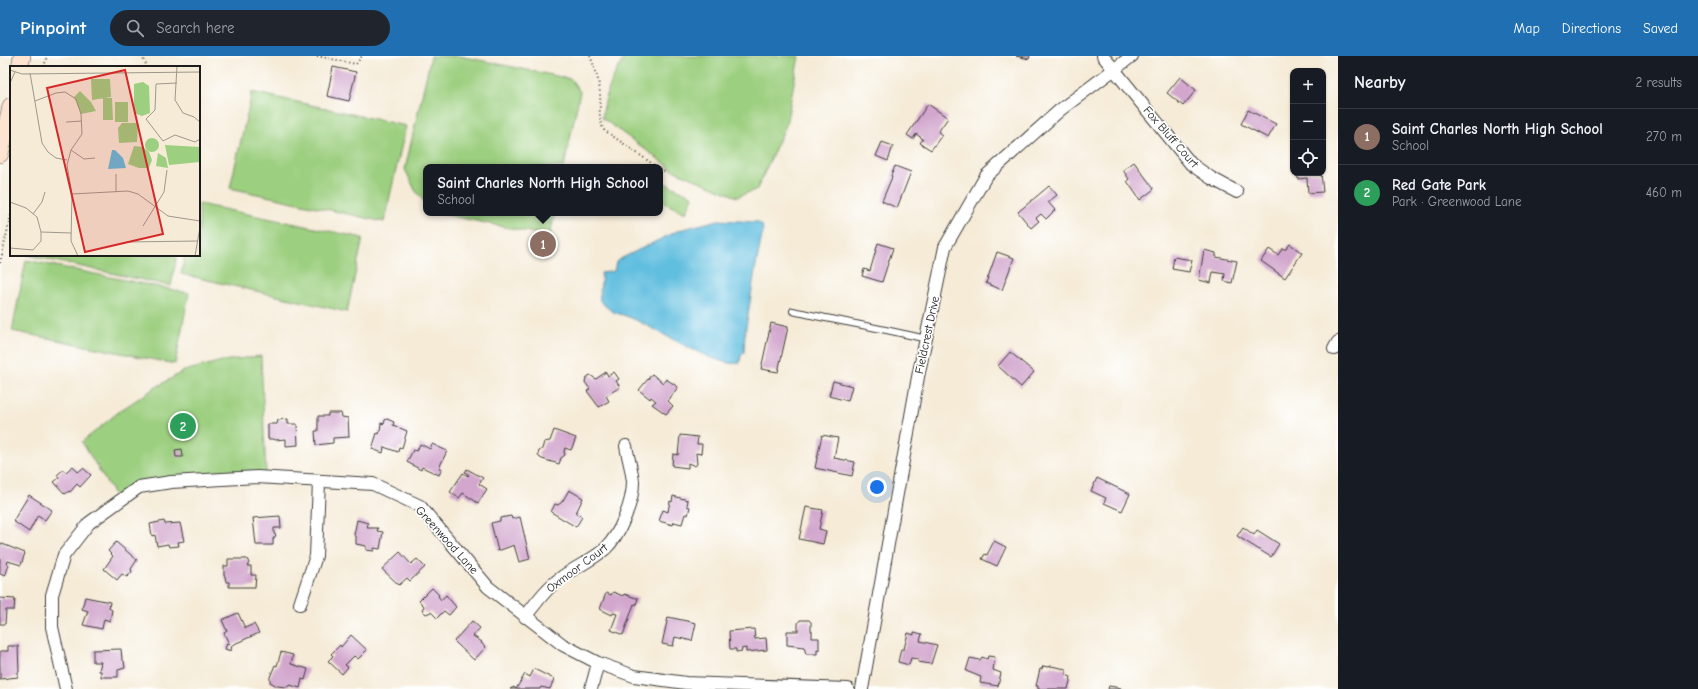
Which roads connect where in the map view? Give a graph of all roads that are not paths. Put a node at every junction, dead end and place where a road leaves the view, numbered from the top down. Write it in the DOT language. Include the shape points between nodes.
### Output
graph roads {
  1 [pos="22,56"];
  2 [pos="1103,56"];
  3 [pos="1132,56"];
  4 [pos="20,66"];
  5 [pos="1115,70"];
  6 [pos="10,110"];
  7 [pos="0,154"];
  8 [pos="1237,192"];
  9 [pos="793,311"];
  10 [pos="926,339"];
  11 [pos="626,446"];
  12 [pos="319,482"];
  13 [pos="300,604"];
  14 [pos="525,617"];
  15 [pos="598,664"];
  16 [pos="66,689"];
  17 [pos="591,689"];
  18 [pos="848,689"];
  19 [pos="862,689"];
  1 -- 4 [label="main road"];
  2 -- 5 [label="street, Fox Bluff Court"];
  3 -- 5 [label="street, Fieldcrest Drive"];
  5 -- 8 [label="street, Fox Bluff Court" via="1191,164"];
  5 -- 10 [label="street, Fieldcrest Drive" via="1060,110 986,176 945,247"];
  6 -- 7 [label="main road"];
  9 -- 10 [label="lane"];
  10 -- 19 [label="street, Fieldcrest Drive"];
  11 -- 14 [label="street, Oxmoor Court" via="633,483 628,508 618,531 606,548 585,564 561,577 543,593"];
  12 -- 13 [label="street" via="316,556"];
  12 -- 14 [label="street, Greenwood Lane" via="374,484 420,506 488,587"];
  12 -- 16 [label="street, Greenwood Lane" via="258,477 171,482 139,487 89,523 64,555 52,595 52,627"];
  14 -- 15 [label="street, Greenwood Lane" via="563,646"];
  15 -- 17 [label="street"];
  15 -- 18 [label="street, Greenwood Lane" via="634,676 686,683"];
}
